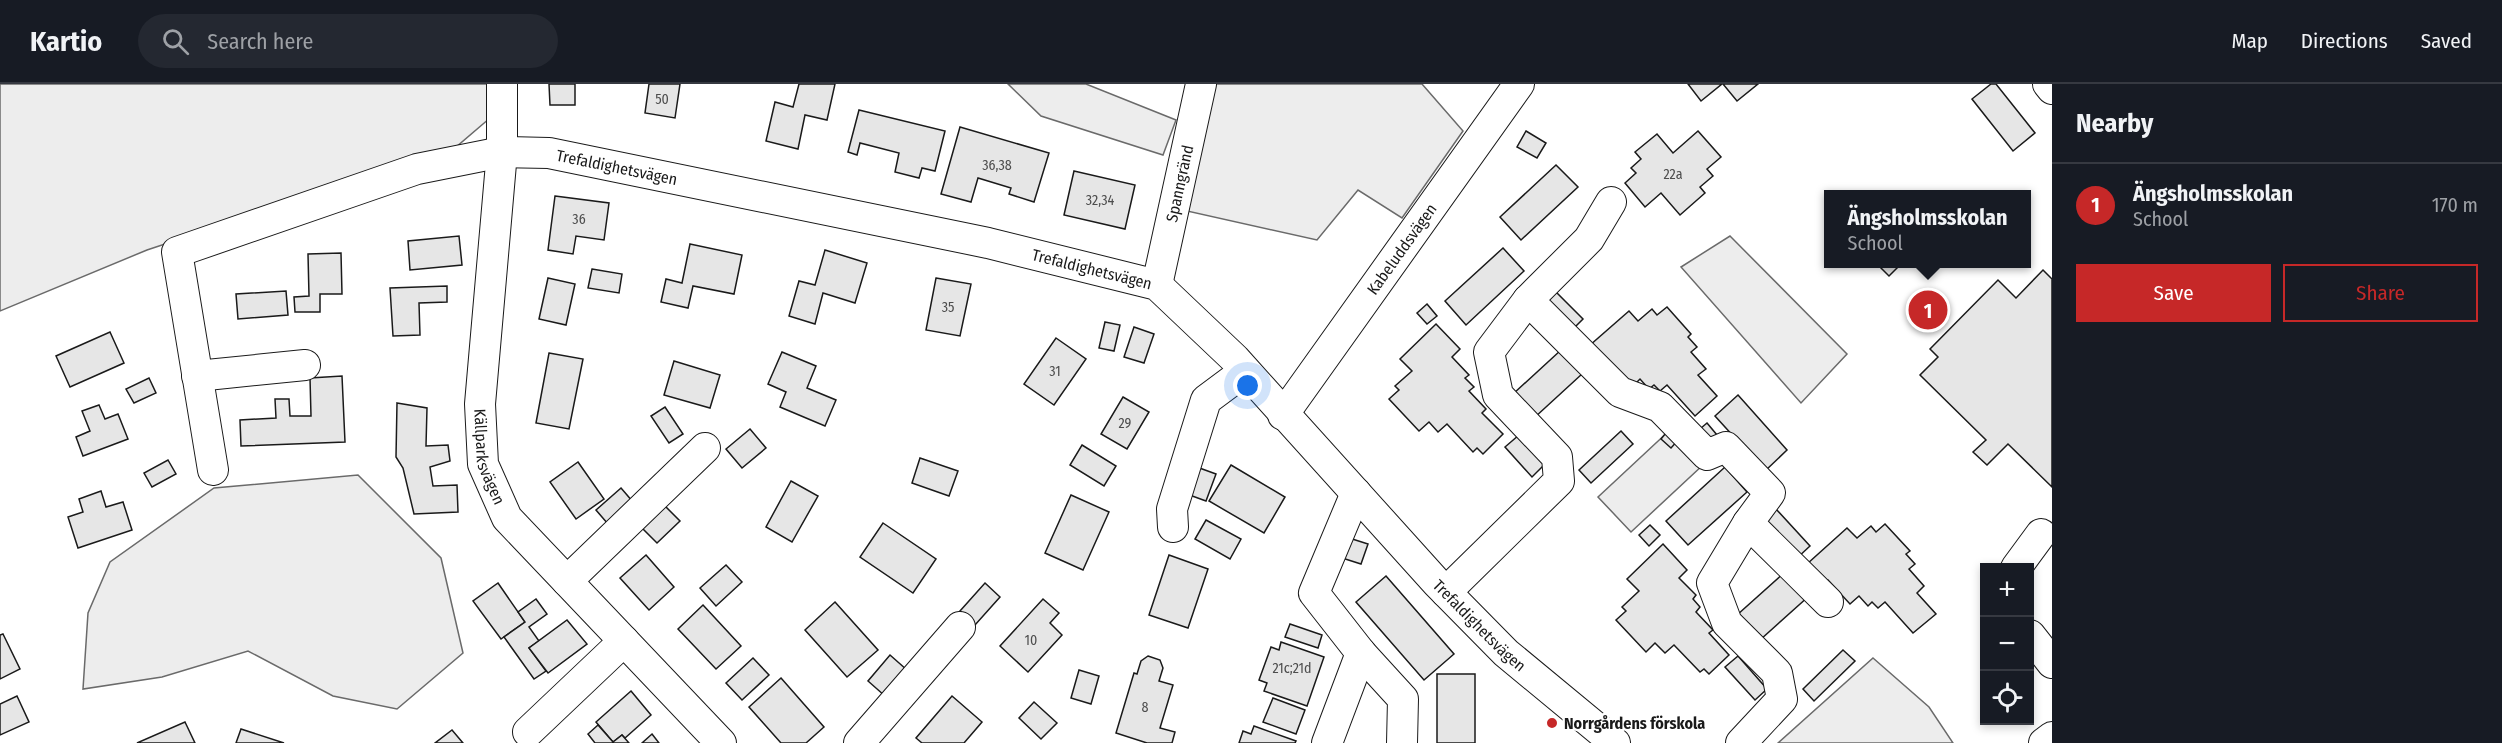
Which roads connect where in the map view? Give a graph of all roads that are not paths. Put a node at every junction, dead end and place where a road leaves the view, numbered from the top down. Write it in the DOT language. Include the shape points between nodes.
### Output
graph roads {
  1 [pos="502,84"];
  2 [pos="1201,84"];
  3 [pos="1519,84"];
  4 [pos="2048,84"];
  5 [pos="2052,89"];
  6 [pos="502,152"];
  7 [pos="1611,202"];
  8 [pos="1157,285"];
  9 [pos="1528,300"];
  10 [pos="305,365"];
  11 [pos="1245,370"];
  12 [pos="197,376"];
  13 [pos="1283,415"];
  14 [pos="705,448"];
  15 [pos="213,470"];
  16 [pos="1356,493"];
  17 [pos="1167,514"];
  18 [pos="1748,523"];
  19 [pos="2041,534"];
  20 [pos="2019,563"];
  21 [pos="567,581"];
  22 [pos="1446,592"];
  23 [pos="1828,602"];
  24 [pos="960,627"];
  25 [pos="2034,640"];
  26 [pos="624,641"];
  27 [pos="1361,653"];
  28 [pos="2052,663"];
  29 [pos="528,732"];
  30 [pos="2052,737"];
  31 [pos="721,743"];
  32 [pos="859,743"];
  33 [pos="1327,743"];
  34 [pos="1402,743"];
  35 [pos="1615,743"];
  36 [pos="1741,743"];
  37 [pos="2044,743"];
  1 -- 6 [label="street, Källparksvägen"];
  2 -- 8 [label="street, Spanngränd"];
  3 -- 13 [label="street, Kabeluddsvägen"];
  4 -- 5 [label="street"];
  6 -- 8 [label="street, Trefaldighetsvägen" via="560,155 988,243"];
  6 -- 12 [label="street, Trefaldighetsvägen" via="417,169 177,252"];
  6 -- 21 [label="street, Källparksvägen" via="480,404 483,464 507,518"];
  7 -- 9 [label="street" via="1589,239"];
  8 -- 11 [label="street, Trefaldighetsvägen"];
  9 -- 18 [label="street" via="1620,392 1660,407 1707,455 1725,447 1770,493"];
  9 -- 22 [label="street" via="1489,352 1498,395 1557,457 1559,481"];
  10 -- 12 [label="street"];
  11 -- 13 [label="street, Trefaldighetsvägen"];
  11 -- 17 [label="street" via="1206,400"];
  12 -- 15 [label="street, Trefaldighetsvägen"];
  13 -- 16 [label="street, Trefaldighetsvägen"];
  14 -- 21 [label="street"];
  16 -- 22 [label="street, Trefaldighetsvägen"];
  16 -- 27 [label="street" via="1314,593"];
  18 -- 23 [label="street"];
  18 -- 36 [label="street" via="1712,583 1727,623 1777,673 1782,699"];
  19 -- 20 [label="street"];
  21 -- 26 [label="street, Källparksvägen"];
  22 -- 35 [label="street, Trefaldighetsvägen" via="1506,653"];
  24 -- 32 [label="street"];
  25 -- 28 [label="street"];
  26 -- 29 [label="street"];
  26 -- 31 [label="street, Källparksvägen"];
  27 -- 33 [label="street"];
  27 -- 34 [label="street" via="1403,699"];
  30 -- 37 [label="street"];
}
